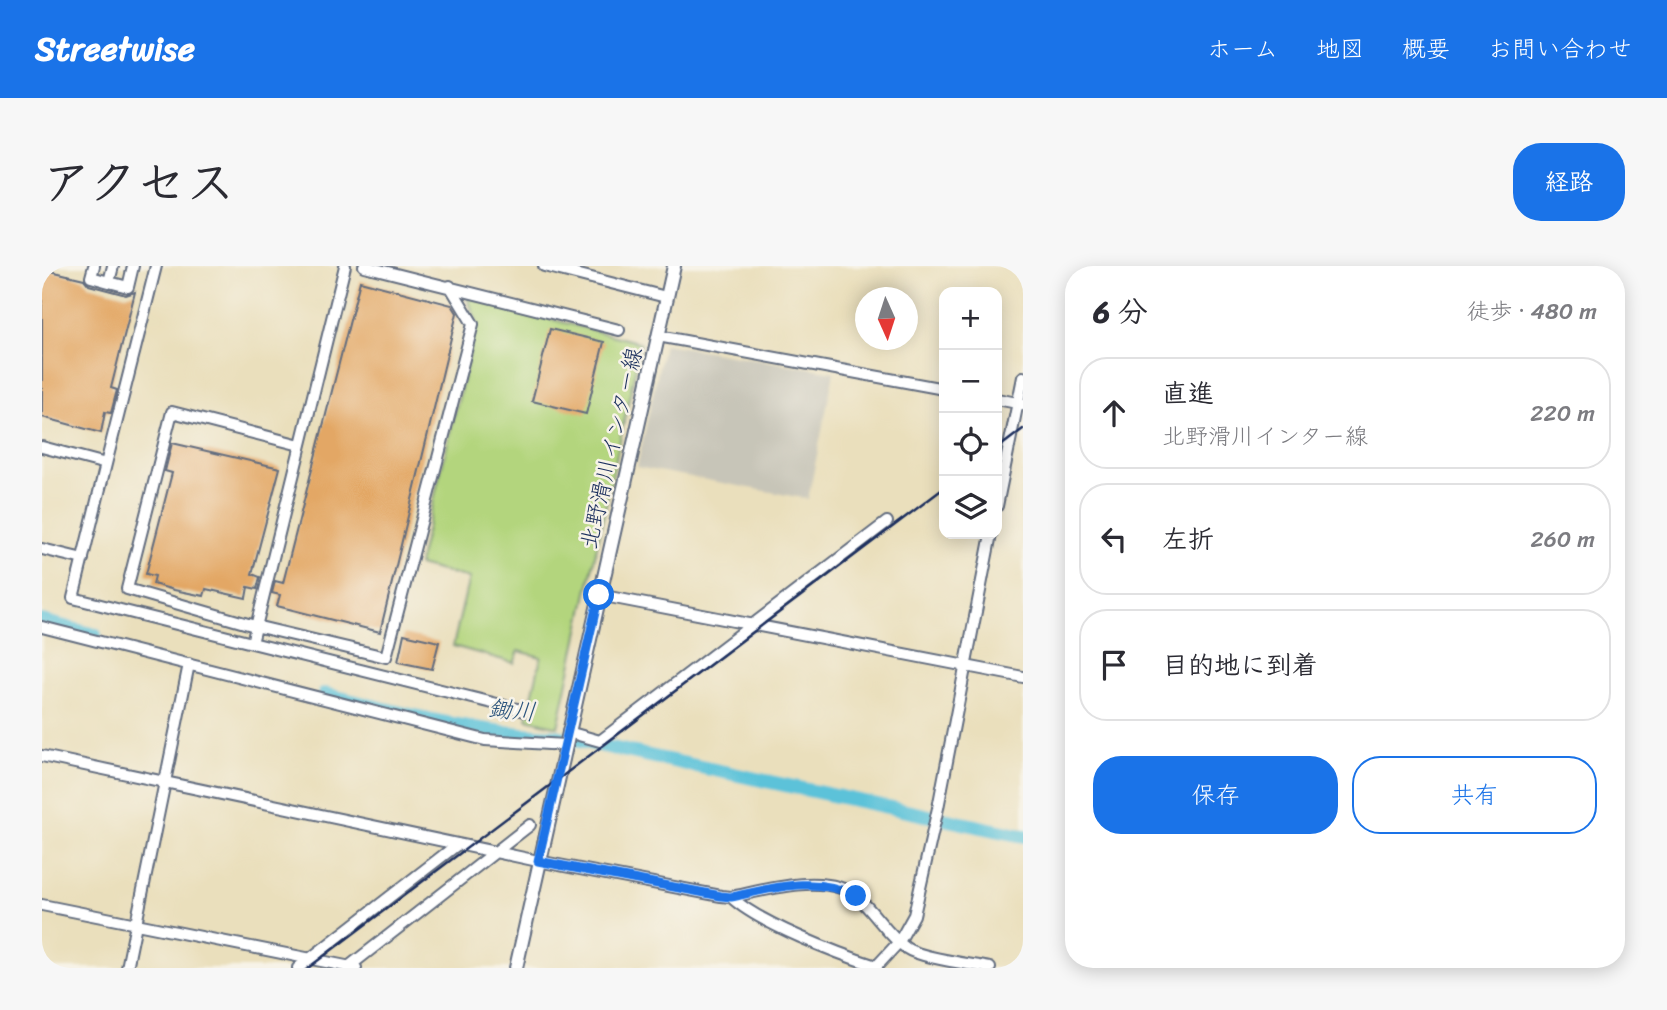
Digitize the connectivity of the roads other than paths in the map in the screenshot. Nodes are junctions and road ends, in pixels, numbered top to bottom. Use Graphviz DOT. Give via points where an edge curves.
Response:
graph roads {
  1 [pos="94,266"];
  2 [pos="113,266"];
  3 [pos="133,266"];
  4 [pos="156,266"];
  5 [pos="345,266"];
  6 [pos="364,266"];
  7 [pos="544,266"];
  8 [pos="674,266"];
  9 [pos="109,282"];
  10 [pos="450,286"];
  11 [pos="666,297"];
  12 [pos="619,330"];
  13 [pos="658,336"];
  14 [pos="1023,377"];
  15 [pos="939,388"];
  16 [pos="1002,400"];
  17 [pos="1020,404"];
  18 [pos="300,445"];
  19 [pos="42,447"];
  20 [pos="106,464"];
  21 [pos="1002,484"];
  22 [pos="887,522"];
  23 [pos="990,539"];
  24 [pos="42,549"];
  25 [pos="83,559"];
  26 [pos="599,595"];
  27 [pos="752,625"];
  28 [pos="255,626"];
  29 [pos="42,627"];
  30 [pos="252,643"];
  31 [pos="190,664"];
  32 [pos="965,666"];
  33 [pos="1023,677"];
  34 [pos="524,711"];
  35 [pos="567,739"];
  36 [pos="42,756"];
  37 [pos="164,783"];
  38 [pos="530,825"];
  39 [pos="458,844"];
  40 [pos="497,853"];
  41 [pos="538,861"];
  42 [pos="731,897"];
  43 [pos="42,905"];
  44 [pos="136,923"];
  45 [pos="899,942"];
  46 [pos="309,960"];
  47 [pos="351,967"];
  48 [pos="876,967"];
  49 [pos="127,968"];
  50 [pos="298,968"];
  51 [pos="516,968"];
  52 [pos="990,968"];
  1 -- 9 [label="street" via="91,277"];
  2 -- 9 [label="street"];
  3 -- 9 [label="street" via="128,287"];
  4 -- 20 [label="street"];
  5 -- 18 [label="street"];
  6 -- 10 [label="street"];
  7 -- 11 [label="street"];
  8 -- 11 [label="main road, 北野滑川インター線"];
  10 -- 12 [label="street"];
  10 -- 28 [label="street" via="473,324 386,657"];
  11 -- 13 [label="main road, 北野滑川インター線"];
  13 -- 15 [label="street"];
  13 -- 26 [label="main road, 北野滑川インター線"];
  14 -- 17 [label="street"];
  16 -- 17 [label="street"];
  17 -- 21 [label="street"];
  18 -- 28 [label="street"];
  18 -- 28 [label="street" via="172,412 127,589"];
  19 -- 20 [label="street"];
  20 -- 25 [label="street"];
  22 -- 27 [label="street"];
  23 -- 32 [label="street"];
  24 -- 25 [label="street"];
  25 -- 30 [label="street" via="73,598"];
  26 -- 27 [label="street"];
  26 -- 35 [label="main road, 北野滑川インター線"];
  27 -- 32 [label="street"];
  27 -- 35 [label="street" via="600,741"];
  28 -- 30 [label="street"];
  29 -- 31 [label="street"];
  30 -- 34 [label="street"];
  31 -- 35 [label="street" via="485,740"];
  31 -- 37 [label="street"];
  32 -- 33 [label="street"];
  32 -- 45 [label="street" via="914,915"];
  35 -- 41 [label="main road, 北野滑川インター線"];
  36 -- 37 [label="street"];
  37 -- 39 [label="street"];
  37 -- 44 [label="street"];
  38 -- 40 [label="street"];
  39 -- 40 [label="street"];
  39 -- 46 [label="street"];
  40 -- 41 [label="street"];
  40 -- 47 [label="street"];
  41 -- 42 [label="street"];
  41 -- 51 [label="main road, 北野滑川インター線"];
  42 -- 45 [label="street" via="796,884 840,888 856,896"];
  42 -- 48 [label="street" via="757,915"];
  43 -- 44 [label="street"];
  44 -- 46 [label="street"];
  44 -- 49 [label="street"];
  45 -- 48 [label="street"];
  45 -- 52 [label="street" via="913,952"];
  46 -- 47 [label="street"];
  46 -- 50 [label="street"];
}
